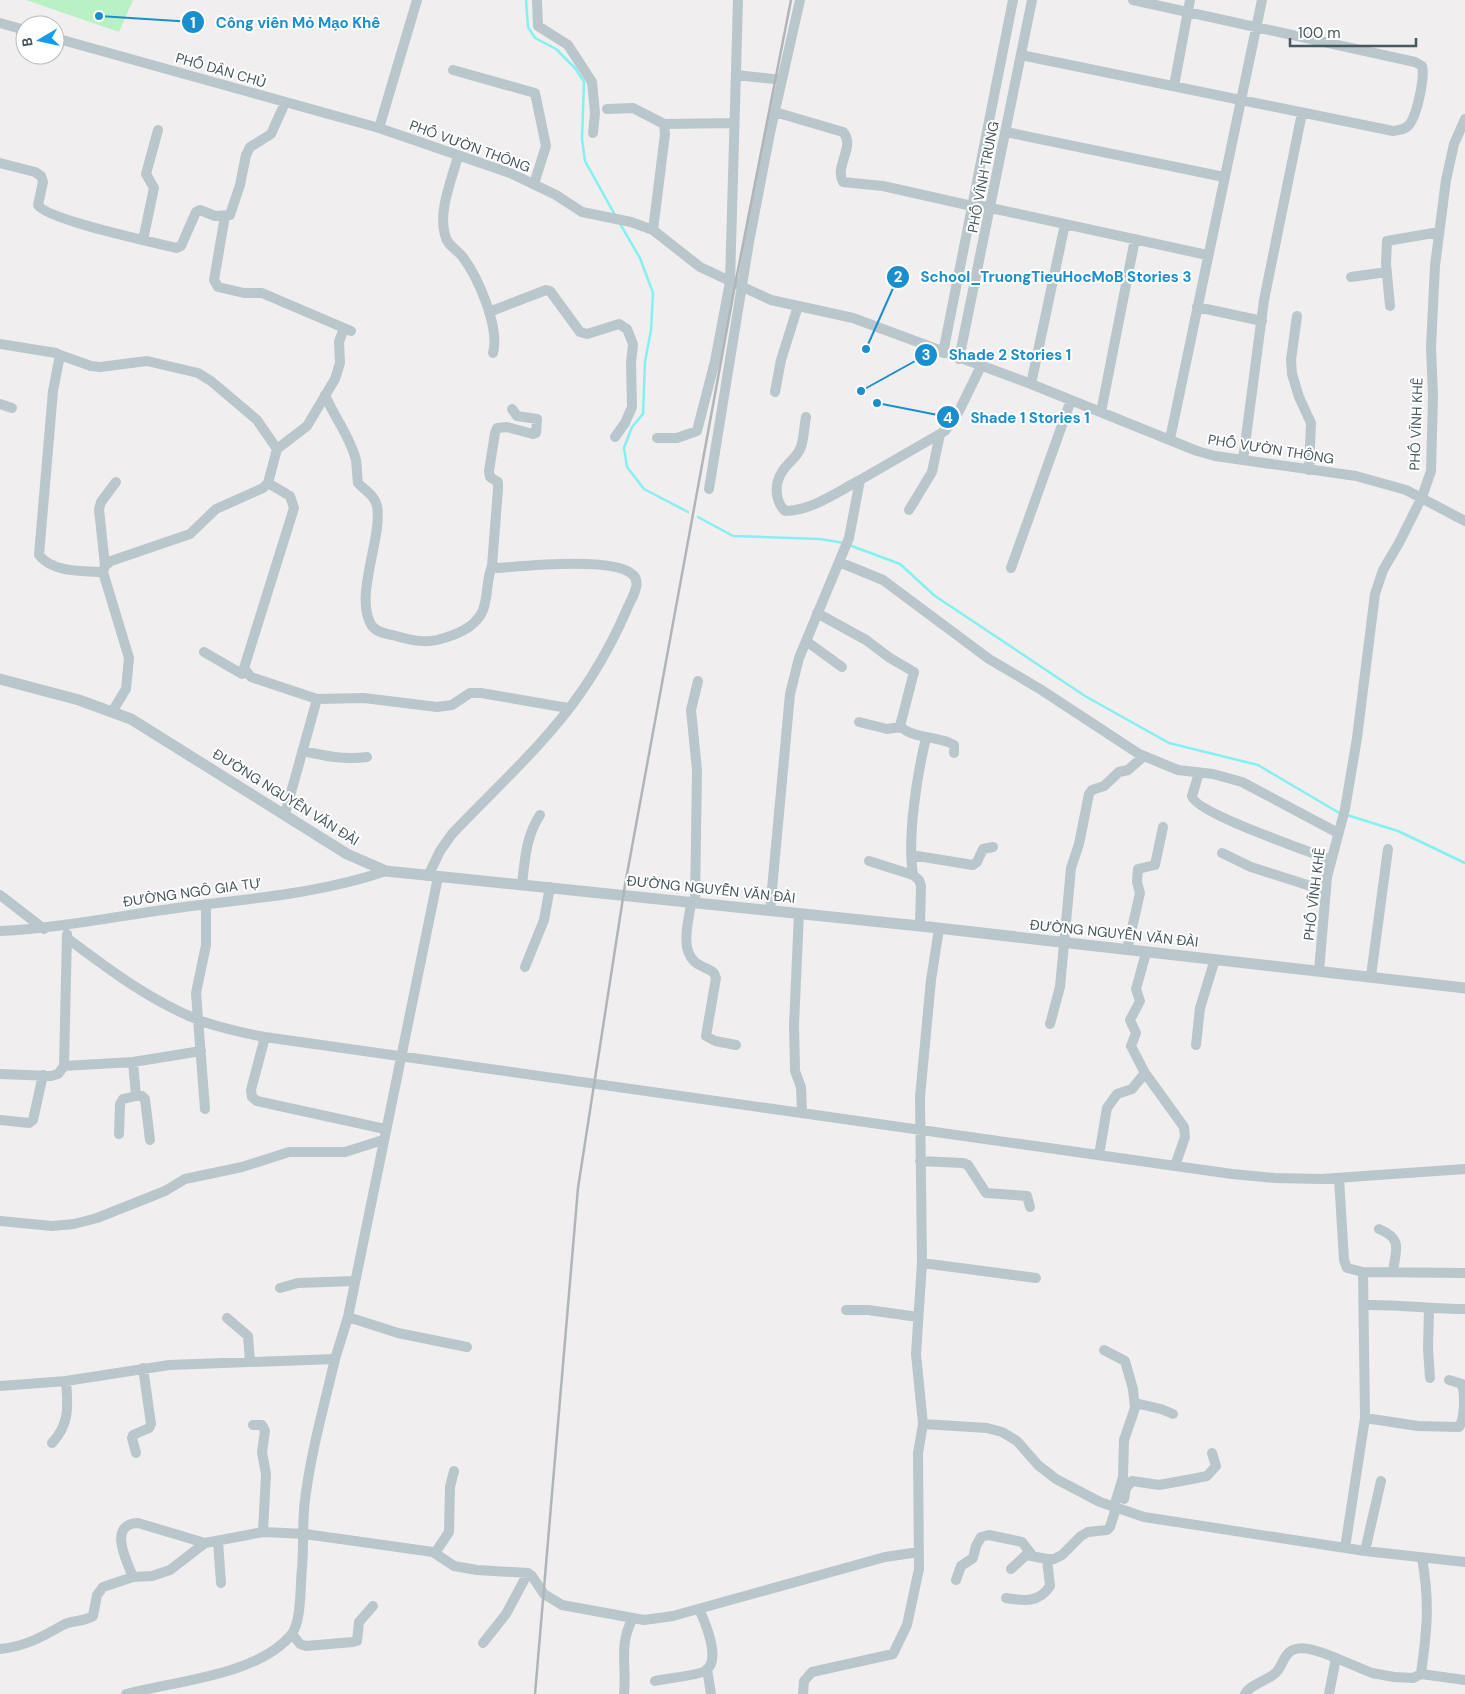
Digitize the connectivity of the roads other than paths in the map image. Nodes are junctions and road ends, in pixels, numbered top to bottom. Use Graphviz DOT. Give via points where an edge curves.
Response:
graph roads {
  1 [pos="417,0"];
  2 [pos="537,0"];
  3 [pos="735,0"];
  4 [pos="800,0"];
  5 [pos="1013,0"];
  6 [pos="1032,0"];
  7 [pos="1133,0"];
  8 [pos="1190,0"];
  9 [pos="1262,0"];
  10 [pos="1188,12"];
  11 [pos="0,23"];
  12 [pos="1257,26"];
  13 [pos="15,27"];
  14 [pos="65,41"];
  15 [pos="1022,55"];
  16 [pos="453,70"];
  17 [pos="736,75"];
  18 [pos="782,80"];
  19 [pos="1174,86"];
  20 [pos="1241,100"];
  21 [pos="285,102"];
  22 [pos="607,109"];
  23 [pos="774,112"];
  24 [pos="1302,112"];
  25 [pos="1465,119"];
  26 [pos="734,123"];
  27 [pos="664,124"];
  28 [pos="379,128"];
  29 [pos="158,130"];
  30 [pos="1006,132"];
  31 [pos="593,133"];
  32 [pos="458,156"];
  33 [pos="0,163"];
  34 [pos="1224,177"];
  35 [pos="534,184"];
  36 [pos="972,205"];
  37 [pos="991,208"];
  38 [pos="225,216"];
  39 [pos="1065,224"];
  40 [pos="653,230"];
  41 [pos="1440,232"];
  42 [pos="1135,239"];
  43 [pos="143,240"];
  44 [pos="1208,255"];
  45 [pos="1387,272"];
  46 [pos="1351,277"];
  47 [pos="730,282"];
  48 [pos="743,288"];
  49 [pos="798,306"];
  50 [pos="1390,306"];
  51 [pos="1197,307"];
  52 [pos="489,312"];
  53 [pos="1296,316"];
  54 [pos="1262,321"];
  55 [pos="0,344"];
  56 [pos="493,353"];
  57 [pos="943,353"];
  58 [pos="60,356"];
  59 [pos="959,359"];
  60 [pos="981,366"];
  61 [pos="1031,384"];
  62 [pos="775,392"];
  63 [pos="325,395"];
  64 [pos="1070,400"];
  65 [pos="0,404"];
  66 [pos="12,408"];
  67 [pos="512,409"];
  68 [pos="1101,412"];
  69 [pos="806,417"];
  70 [pos="940,434"];
  71 [pos="615,437"];
  72 [pos="657,438"];
  73 [pos="1170,439"];
  74 [pos="277,450"];
  75 [pos="1243,460"];
  76 [pos="1309,470"];
  77 [pos="860,480"];
  78 [pos="116,482"];
  79 [pos="268,483"];
  80 [pos="709,490"];
  81 [pos="1422,497"];
  82 [pos="909,510"];
  83 [pos="1465,521"];
  84 [pos="839,562"];
  85 [pos="492,566"];
  86 [pos="1011,568"];
  87 [pos="104,569"];
  88 [pos="817,613"];
  89 [pos="806,641"];
  90 [pos="204,652"];
  91 [pos="842,667"];
  92 [pos="246,673"];
  93 [pos="0,679"];
  94 [pos="698,681"];
  95 [pos="317,699"];
  96 [pos="568,708"];
  97 [pos="112,712"];
  98 [pos="859,722"];
  99 [pos="901,727"];
  100 [pos="926,738"];
  101 [pos="303,751"];
  102 [pos="954,753"];
  103 [pos="1144,756"];
  104 [pos="367,757"];
  105 [pos="1199,773"];
  106 [pos="285,814"];
  107 [pos="540,815"];
  108 [pos="1163,827"];
  109 [pos="1338,833"];
  110 [pos="993,847"];
  111 [pos="1388,849"];
  112 [pos="1222,853"];
  113 [pos="911,855"];
  114 [pos="1331,860"];
  115 [pos="869,861"];
  116 [pos="386,871"];
  117 [pos="913,875"];
  118 [pos="433,877"];
  119 [pos="522,884"];
  120 [pos="550,887"];
  121 [pos="1326,891"];
  122 [pos="0,895"];
  123 [pos="693,903"];
  124 [pos="206,904"];
  125 [pos="770,911"];
  126 [pos="800,913"];
  127 [pos="67,926"];
  128 [pos="920,926"];
  129 [pos="44,929"];
  130 [pos="939,929"];
  131 [pos="0,931"];
  132 [pos="67,938"];
  133 [pos="1063,943"];
  134 [pos="1128,950"];
  135 [pos="1146,953"];
  136 [pos="1215,959"];
  137 [pos="524,967"];
  138 [pos="1319,971"];
  139 [pos="1371,976"];
  140 [pos="1465,988"];
  141 [pos="200,1020"];
  142 [pos="1050,1024"];
  143 [pos="264,1037"];
  144 [pos="736,1045"];
  145 [pos="1196,1045"];
  146 [pos="201,1052"];
  147 [pos="401,1057"];
  148 [pos="134,1062"];
  149 [pos="64,1066"];
  150 [pos="1144,1073"];
  151 [pos="0,1074"];
  152 [pos="43,1076"];
  153 [pos="136,1096"];
  154 [pos="205,1109"];
  155 [pos="802,1112"];
  156 [pos="0,1120"];
  157 [pos="385,1129"];
  158 [pos="920,1130"];
  159 [pos="119,1134"];
  160 [pos="150,1140"];
  161 [pos="382,1140"];
  162 [pos="1099,1155"];
  163 [pos="920,1161"];
  164 [pos="1175,1166"];
  165 [pos="1465,1168"];
  166 [pos="1338,1178"];
  167 [pos="1030,1207"];
  168 [pos="0,1221"];
  169 [pos="1379,1229"];
  170 [pos="922,1263"];
  171 [pos="1393,1271"];
  172 [pos="1363,1272"];
  173 [pos="1465,1273"];
  174 [pos="1036,1278"];
  175 [pos="355,1281"];
  176 [pos="280,1288"];
  177 [pos="1364,1305"];
  178 [pos="1429,1309"];
  179 [pos="1465,1309"];
  180 [pos="846,1310"];
  181 [pos="348,1317"];
  182 [pos="918,1317"];
  183 [pos="227,1318"];
  184 [pos="467,1347"];
  185 [pos="1104,1350"];
  186 [pos="335,1359"];
  187 [pos="250,1362"];
  188 [pos="143,1368"];
  189 [pos="1430,1378"];
  190 [pos="1449,1380"];
  191 [pos="66,1381"];
  192 [pos="0,1386"];
  193 [pos="1135,1403"];
  194 [pos="1173,1414"];
  195 [pos="1464,1417"];
  196 [pos="1365,1418"];
  197 [pos="923,1424"];
  198 [pos="253,1425"];
  199 [pos="52,1443"];
  200 [pos="136,1453"];
  201 [pos="1212,1453"];
  202 [pos="454,1471"];
  203 [pos="1381,1481"];
  204 [pos="1117,1508"];
  205 [pos="263,1532"];
  206 [pos="304,1534"];
  207 [pos="218,1541"];
  208 [pos="204,1543"];
  209 [pos="1345,1548"];
  210 [pos="1365,1550"];
  211 [pos="919,1552"];
  212 [pos="435,1553"];
  213 [pos="1032,1556"];
  214 [pos="1422,1558"];
  215 [pos="1046,1559"];
  216 [pos="1465,1562"];
  217 [pos="1010,1568"];
  218 [pos="528,1574"];
  219 [pos="133,1577"];
  220 [pos="956,1580"];
  221 [pos="221,1583"];
  222 [pos="1006,1598"];
  223 [pos="373,1606"];
  224 [pos="699,1609"];
  225 [pos="633,1618"];
  226 [pos="292,1634"];
  227 [pos="483,1643"];
  228 [pos="0,1649"];
  229 [pos="1336,1658"];
  230 [pos="707,1669"];
  231 [pos="1421,1674"];
  232 [pos="1465,1680"];
  233 [pos="655,1681"];
  234 [pos="126,1694"];
  235 [pos="624,1694"];
  236 [pos="711,1694"];
  237 [pos="803,1694"];
  238 [pos="1245,1694"];
  239 [pos="1329,1694"];
  1 -- 28 [label="street"];
  2 -- 31 [label="street" via="538,26 568,45 592,82"];
  3 -- 17 [label="street"];
  4 -- 18 [label="street"];
  5 -- 36 [label="street, PHỐ VĨNH TRUNG"];
  6 -- 15 [label="street, PHỐ VĨNH TRUNG"];
  7 -- 10 [label="street"];
  8 -- 10 [label="street"];
  9 -- 12 [label="street"];
  10 -- 12 [label="street"];
  10 -- 19 [label="street"];
  11 -- 13 [label="street"];
  12 -- 20 [label="street"];
  12 -- 24 [label="street" via="1422,66 1424,73 1414,115 1403,130 1393,131"];
  14 -- 21 [label="street, PHỐ DÂN CHỦ"];
  15 -- 19 [label="street"];
  15 -- 30 [label="street, PHỐ VĨNH TRUNG"];
  16 -- 35 [label="street" via="535,93 546,146"];
  17 -- 18 [label="street"];
  17 -- 26 [label="street"];
  18 -- 23 [label="street"];
  19 -- 20 [label="street"];
  20 -- 24 [label="street"];
  20 -- 34 [label="street"];
  21 -- 28 [label="street, PHỐ DÂN CHỦ"];
  21 -- 38 [label="street" via="271,134 250,147 230,215"];
  22 -- 27 [label="street" via="633,108"];
  23 -- 36 [label="street" via="842,132 847,142 843,182 882,186"];
  23 -- 48 [label="street"];
  24 -- 54 [label="street"];
  25 -- 41 [label="street, PHỐ VĨNH KHÊ" via="1454,144 1446,180"];
  26 -- 27 [label="street"];
  26 -- 47 [label="street"];
  27 -- 40 [label="street"];
  28 -- 32 [label="street, PHỐ VƯỜN THÔNG"];
  29 -- 43 [label="street" via="146,174 154,188"];
  30 -- 34 [label="street"];
  30 -- 37 [label="street, PHỐ VĨNH TRUNG"];
  32 -- 35 [label="street, PHỐ VƯỜN THÔNG"];
  32 -- 52 [label="street" via="447,199 444,234 463,257"];
  33 -- 43 [label="street" via="41,176 43,182 38,206 45,212"];
  34 -- 44 [label="street"];
  35 -- 40 [label="street, PHỐ VƯỜN THÔNG" via="582,212"];
  36 -- 37 [label="street"];
  36 -- 57 [label="street, PHỐ VĨNH TRUNG"];
  37 -- 39 [label="street"];
  37 -- 59 [label="street, PHỐ VĨNH TRUNG"];
  38 -- 43 [label="street" via="200,210 196,212 181,246 176,248"];
  38 -- 63 [label="street" via="214,280 218,287 262,293 348,330 338,342 340,363"];
  39 -- 42 [label="street"];
  39 -- 61 [label="street"];
  40 -- 47 [label="street, PHỐ VƯỜN THÔNG" via="700,266"];
  41 -- 45 [label="street" via="1387,241"];
  41 -- 81 [label="street, PHỐ VĨNH KHÊ" via="1432,294 1430,471"];
  42 -- 44 [label="street"];
  42 -- 68 [label="street"];
  44 -- 51 [label="street"];
  45 -- 46 [label="street"];
  45 -- 50 [label="street"];
  47 -- 48 [label="street, PHỐ VƯỜN THÔNG"];
  47 -- 72 [label="street" via="698,431 678,438"];
  48 -- 49 [label="street, PHỐ VƯỜN THÔNG" via="770,300"];
  48 -- 80 [label="street" via="734,324"];
  49 -- 57 [label="street, PHỐ VƯỜN THÔNG" via="853,318"];
  49 -- 62 [label="street"];
  51 -- 54 [label="street"];
  51 -- 73 [label="street"];
  52 -- 56 [label="street" via="494,332"];
  52 -- 71 [label="street" via="546,290 580,332 587,334 619,324 628,329 633,344 632,407"];
  53 -- 76 [label="street" via="1290,360 1299,397 1311,423"];
  54 -- 75 [label="street"];
  55 -- 58 [label="street"];
  57 -- 59 [label="street, PHỐ VƯỜN THÔNG"];
  58 -- 74 [label="street" via="91,366 148,361 198,373 256,420"];
  58 -- 87 [label="street" via="53,391 39,555 44,562 54,566"];
  59 -- 60 [label="street, PHỐ VƯỜN THÔNG"];
  60 -- 61 [label="street, PHỐ VƯỜN THÔNG"];
  60 -- 70 [label="street" via="959,411"];
  61 -- 64 [label="street, PHỐ VƯỜN THÔNG"];
  63 -- 74 [label="street" via="307,426"];
  63 -- 85 [label="street" via="349,440 356,460 358,483 376,503 367,588 367,614 373,626 379,632 428,642 454,635 474,623 485,605"];
  64 -- 68 [label="street, PHỐ VƯỜN THÔNG"];
  64 -- 86 [label="street"];
  65 -- 66 [label="street"];
  67 -- 85 [label="street" via="516,416 536,419 537,423 533,434 507,427 497,428 495,433 489,471 490,477 498,482"];
  68 -- 73 [label="street, PHỐ VƯỜN THÔNG"];
  69 -- 77 [label="street" via="800,448 782,471 776,498 780,506 785,511 795,511"];
  70 -- 77 [label="street"];
  70 -- 82 [label="street" via="932,472"];
  73 -- 75 [label="street, PHỐ VƯỜN THÔNG" via="1197,451"];
  74 -- 79 [label="street"];
  75 -- 76 [label="street, PHỐ VƯỜN THÔNG"];
  76 -- 81 [label="street, PHỐ VƯỜN THÔNG" via="1356,476"];
  77 -- 84 [label="street" via="849,538"];
  78 -- 87 [label="street" via="99,509"];
  79 -- 87 [label="street" via="216,509 190,534 111,561"];
  79 -- 92 [label="street" via="290,496 294,508 247,656"];
  81 -- 83 [label="street, PHỐ VƯỜN THÔNG"];
  81 -- 109 [label="street, PHỐ VĨNH KHÊ" via="1383,570 1375,594 1358,729"];
  84 -- 88 [label="street"];
  84 -- 103 [label="street" via="883,580 990,659"];
  85 -- 96 [label="street" via="584,563 626,570 637,580 616,636"];
  87 -- 97 [label="street" via="129,658 126,689"];
  88 -- 89 [label="street"];
  88 -- 99 [label="street" via="914,672"];
  89 -- 91 [label="street"];
  89 -- 125 [label="street" via="790,694"];
  90 -- 92 [label="street" via="242,674"];
  92 -- 95 [label="street"];
  93 -- 97 [label="street, ĐƯỜNG NGUYỄN VĂN ĐÀI"];
  94 -- 123 [label="street" via="691,710 698,770"];
  95 -- 96 [label="street" via="364,698 437,707 452,705 470,693 481,693"];
  95 -- 101 [label="street"];
  96 -- 118 [label="street" via="550,733 452,834 440,851"];
  97 -- 106 [label="street, ĐƯỜNG NGUYỄN VĂN ĐÀI" via="131,719"];
  98 -- 99 [label="street" via="887,729"];
  99 -- 100 [label="street"];
  100 -- 102 [label="street" via="949,742 954,745"];
  100 -- 113 [label="street"];
  101 -- 104 [label="street" via="344,759"];
  101 -- 106 [label="street"];
  103 -- 105 [label="street" via="1178,770"];
  103 -- 133 [label="street" via="1089,794 1071,868"];
  105 -- 109 [label="street" via="1242,782"];
  105 -- 114 [label="street" via="1192,796 1197,804 1235,824"];
  106 -- 116 [label="street, ĐƯỜNG NGUYỄN VĂN ĐÀI" via="347,854"];
  107 -- 119 [label="street" via="531,828"];
  108 -- 134 [label="street" via="1155,865 1142,867 1136,873 1140,893"];
  109 -- 114 [label="street, PHỐ VĨNH KHÊ"];
  110 -- 113 [label="street" via="983,849 977,862 972,864"];
  111 -- 139 [label="street"];
  112 -- 121 [label="street" via="1251,867"];
  113 -- 117 [label="street"];
  114 -- 121 [label="street, PHỐ VĨNH KHÊ"];
  115 -- 117 [label="street"];
  116 -- 118 [label="street, ĐƯỜNG NGUYỄN VĂN ĐÀI"];
  116 -- 124 [label="street, ĐƯỜNG NGÔ GIA TỰ" via="355,882"];
  117 -- 128 [label="street" via="921,886"];
  118 -- 119 [label="street, ĐƯỜNG NGUYỄN VĂN ĐÀI"];
  118 -- 147 [label="street"];
  119 -- 120 [label="street, ĐƯỜNG NGUYỄN VĂN ĐÀI"];
  120 -- 123 [label="street, ĐƯỜNG NGUYỄN VĂN ĐÀI"];
  120 -- 137 [label="street" via="544,920"];
  121 -- 138 [label="street, PHỐ VĨNH KHÊ"];
  122 -- 129 [label="street"];
  123 -- 125 [label="street, ĐƯỜNG NGUYỄN VĂN ĐÀI"];
  123 -- 144 [label="street" via="686,945 689,955 714,973 716,978 706,1036 715,1042"];
  124 -- 127 [label="street, ĐƯỜNG NGÔ GIA TỰ"];
  124 -- 141 [label="street" via="206,945 196,992"];
  125 -- 126 [label="street, ĐƯỜNG NGUYỄN VĂN ĐÀI"];
  126 -- 128 [label="street, ĐƯỜNG NGUYỄN VĂN ĐÀI"];
  126 -- 155 [label="street" via="794,1026 795,1071 801,1087"];
  127 -- 129 [label="street, ĐƯỜNG NGÔ GIA TỰ"];
  127 -- 132 [label="street"];
  128 -- 130 [label="street, ĐƯỜNG NGUYỄN VĂN ĐÀI"];
  129 -- 131 [label="street, ĐƯỜNG NGÔ GIA TỰ"];
  130 -- 133 [label="street, ĐƯỜNG NGUYỄN VĂN ĐÀI"];
  130 -- 158 [label="street" via="921,1080"];
  132 -- 141 [label="street" via="133,985"];
  132 -- 149 [label="street"];
  133 -- 134 [label="street, ĐƯỜNG NGUYỄN VĂN ĐÀI"];
  133 -- 142 [label="street" via="1060,987"];
  134 -- 135 [label="street, ĐƯỜNG NGUYỄN VĂN ĐÀI"];
  135 -- 136 [label="street, ĐƯỜNG NGUYỄN VĂN ĐÀI"];
  135 -- 150 [label="street" via="1136,989 1140,1001 1130,1023 1136,1033 1131,1042 1132,1050"];
  136 -- 138 [label="street, ĐƯỜNG NGUYỄN VĂN ĐÀI"];
  136 -- 145 [label="street" via="1200,1008"];
  138 -- 139 [label="street, ĐƯỜNG NGUYỄN VĂN ĐÀI"];
  139 -- 140 [label="street, ĐƯỜNG NGUYỄN VĂN ĐÀI"];
  141 -- 143 [label="street"];
  141 -- 146 [label="street"];
  143 -- 147 [label="street"];
  143 -- 157 [label="street" via="253,1082 252,1097 257,1101"];
  146 -- 148 [label="street"];
  146 -- 154 [label="street"];
  147 -- 155 [label="street"];
  147 -- 157 [label="street"];
  148 -- 149 [label="street"];
  148 -- 153 [label="street"];
  149 -- 152 [label="street" via="58,1074"];
  150 -- 162 [label="street" via="1132,1089 1117,1094 1107,1108"];
  150 -- 164 [label="street" via="1185,1132"];
  151 -- 152 [label="street"];
  152 -- 156 [label="street" via="34,1120 29,1123"];
  153 -- 159 [label="street" via="120,1104"];
  153 -- 160 [label="street" via="144,1099"];
  155 -- 158 [label="street"];
  157 -- 161 [label="street"];
  158 -- 162 [label="street"];
  158 -- 163 [label="street"];
  161 -- 168 [label="street" via="344,1152 289,1152 242,1167 185,1179 165,1191 74,1224 52,1226"];
  161 -- 175 [label="street"];
  162 -- 164 [label="street"];
  163 -- 167 [label="street" via="963,1163 972,1170 986,1193 1027,1196"];
  163 -- 170 [label="street"];
  164 -- 166 [label="street" via="1275,1178"];
  165 -- 166 [label="street"];
  166 -- 172 [label="street" via="1344,1260 1347,1268"];
  169 -- 171 [label="street" via="1397,1242"];
  170 -- 174 [label="street"];
  170 -- 182 [label="street"];
  171 -- 172 [label="street"];
  171 -- 173 [label="street"];
  172 -- 177 [label="street"];
  175 -- 176 [label="street" via="298,1283"];
  175 -- 181 [label="street"];
  177 -- 178 [label="street" via="1398,1304"];
  177 -- 196 [label="street"];
  178 -- 179 [label="street"];
  178 -- 189 [label="street"];
  180 -- 182 [label="street"];
  181 -- 184 [label="street" via="398,1334"];
  181 -- 186 [label="street"];
  182 -- 197 [label="street" via="916,1354"];
  183 -- 187 [label="street" via="248,1336"];
  185 -- 193 [label="street" via="1125,1360"];
  186 -- 187 [label="street"];
  186 -- 206 [label="street" via="309,1471"];
  187 -- 188 [label="street"];
  188 -- 191 [label="street"];
  188 -- 200 [label="street" via="151,1424 133,1435"];
  190 -- 195 [label="street" via="1462,1384"];
  191 -- 192 [label="street"];
  191 -- 199 [label="street" via="68,1413 60,1435"];
  193 -- 194 [label="street"];
  193 -- 204 [label="street" via="1124,1440 1123,1477"];
  195 -- 196 [label="street" via="1459,1427 1445,1428"];
  196 -- 209 [label="street"];
  197 -- 204 [label="street" via="1002,1432 1017,1441 1038,1465 1056,1479"];
  197 -- 211 [label="street" via="918,1453"];
  198 -- 205 [label="street" via="262,1425 265,1431 262,1452 266,1474"];
  201 -- 204 [label="street" via="1216,1466 1207,1476 1158,1485 1132,1481"];
  202 -- 212 [label="street" via="450,1487 449,1532"];
  203 -- 210 [label="street"];
  204 -- 209 [label="street" via="1154,1519"];
  204 -- 215 [label="street" via="1107,1530 1088,1532 1062,1555"];
  205 -- 206 [label="street"];
  205 -- 207 [label="street"];
  206 -- 212 [label="street"];
  206 -- 226 [label="street" via="297,1622"];
  207 -- 208 [label="street"];
  207 -- 221 [label="street"];
  208 -- 219 [label="street" via="170,1570 152,1576"];
  208 -- 219 [label="street" via="138,1524 130,1525 122,1534 120,1546"];
  209 -- 210 [label="street"];
  210 -- 214 [label="street"];
  211 -- 224 [label="street" via="885,1557"];
  211 -- 237 [label="street" via="919,1569 907,1625 893,1654 809,1673 804,1681"];
  212 -- 218 [label="street" via="454,1566"];
  213 -- 215 [label="street"];
  213 -- 217 [label="street" via="1026,1555"];
  213 -- 220 [label="street" via="1022,1542 981,1537 973,1558 961,1566"];
  214 -- 216 [label="street"];
  214 -- 231 [label="street" via="1428,1596 1428,1624"];
  215 -- 222 [label="street" via="1051,1577 1045,1594 1035,1600"];
  218 -- 225 [label="street" via="554,1601"];
  218 -- 227 [label="street" via="506,1614"];
  219 -- 228 [label="street" via="103,1587 97,1595 93,1616 85,1621 63,1625 29,1643"];
  223 -- 226 [label="street" via="359,1622 357,1641 306,1646"];
  224 -- 225 [label="street" via="656,1619"];
  224 -- 230 [label="street" via="712,1646 712,1662"];
  225 -- 235 [label="street" via="625,1632 623,1645"];
  226 -- 234 [label="street" via="278,1646 239,1668"];
  229 -- 231 [label="street" via="1382,1675 1403,1678"];
  229 -- 238 [label="street" via="1302,1648 1290,1652 1276,1673"];
  229 -- 239 [label="street"];
  230 -- 233 [label="street"];
  230 -- 236 [label="street"];
  231 -- 232 [label="street"];
}
